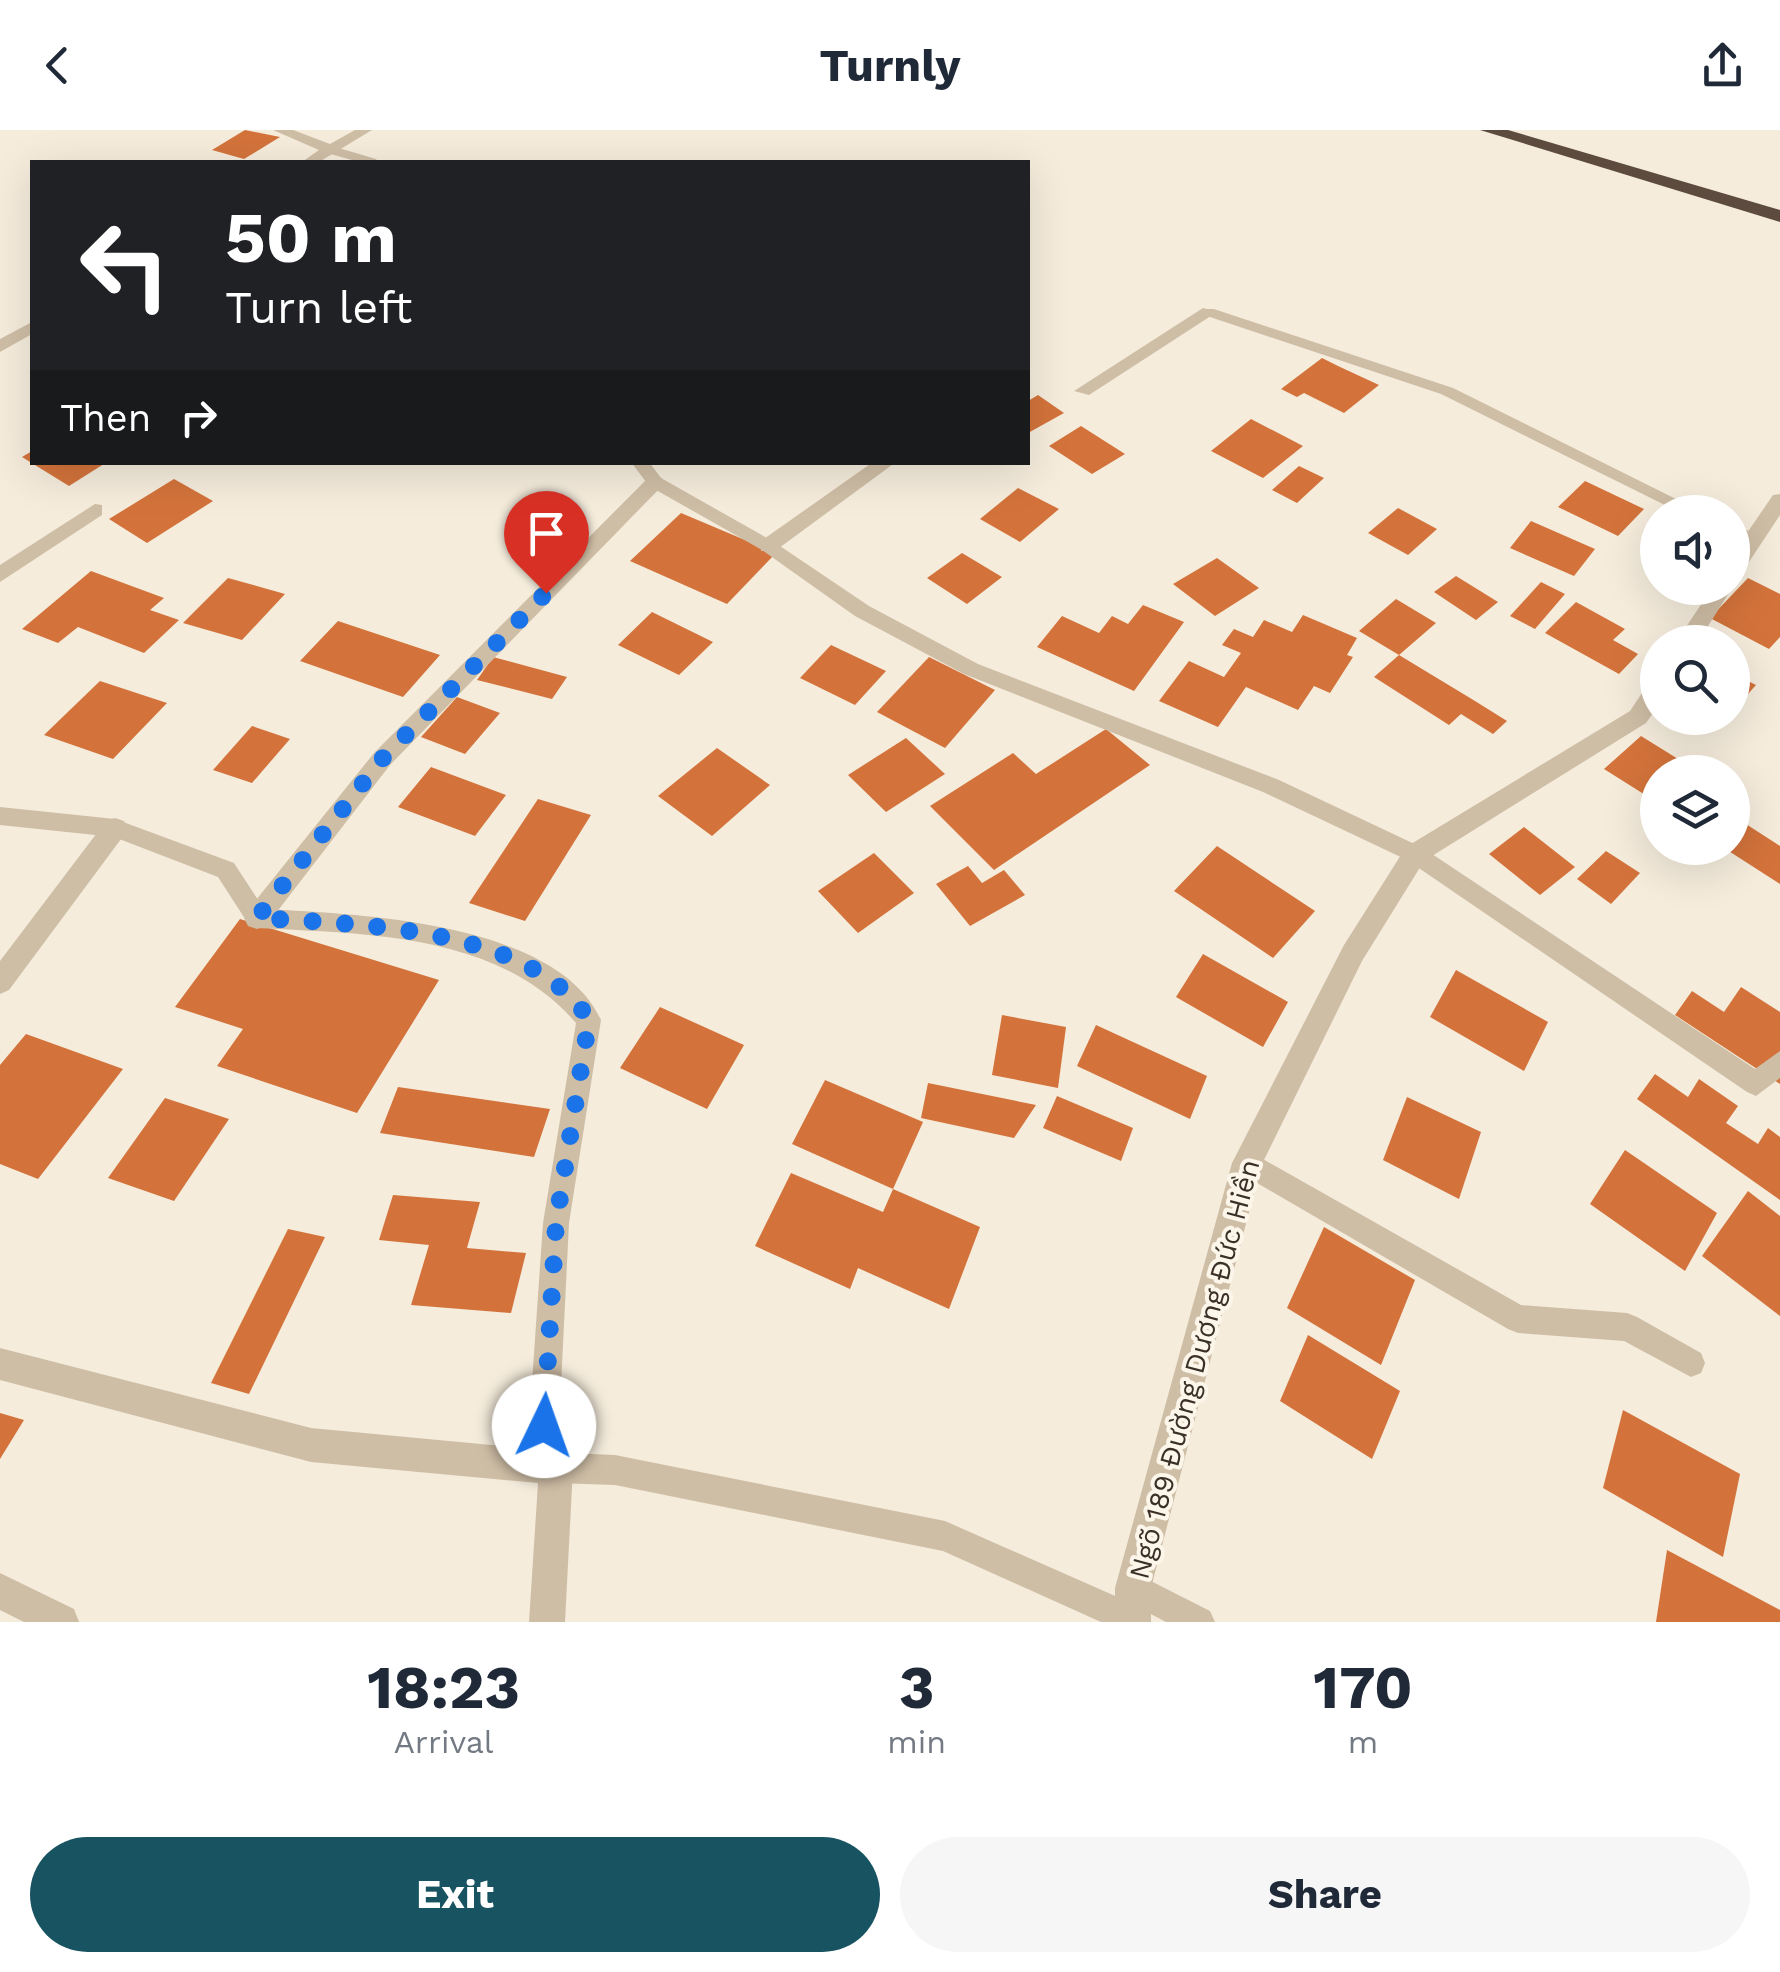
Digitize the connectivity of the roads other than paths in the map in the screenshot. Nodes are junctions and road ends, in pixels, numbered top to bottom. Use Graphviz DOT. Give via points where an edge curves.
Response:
graph roads {
  1 [pos="280,130"];
  2 [pos="365,130"];
  3 [pos="1489,130"];
  4 [pos="332,150"];
  5 [pos="313,160"];
  6 [pos="364,160"];
  7 [pos="1780,216"];
  8 [pos="1209,312"];
  9 [pos="30,328"];
  10 [pos="0,347"];
  11 [pos="1082,390"];
  12 [pos="641,465"];
  13 [pos="883,465"];
  14 [pos="654,482"];
  15 [pos="1658,495"];
  16 [pos="94,510"];
  17 [pos="1777,511"];
  18 [pos="1750,536"];
  19 [pos="1754,538"];
  20 [pos="1750,544"];
  21 [pos="768,546"];
  22 [pos="0,575"];
  23 [pos="1640,714"];
  24 [pos="0,816"];
  25 [pos="115,828"];
  26 [pos="1415,854"];
  27 [pos="257,918"];
  28 [pos="0,982"];
  29 [pos="1780,1062"];
  30 [pos="1247,1163"];
  31 [pos="1692,1363"];
  32 [pos="0,1364"];
  33 [pos="556,1468"];
  34 [pos="0,1591"];
  35 [pos="1133,1610"];
  36 [pos="61,1622"];
  37 [pos="548,1622"];
  38 [pos="1199,1622"];
  1 -- 4 [label="street"];
  2 -- 4 [label="street"];
  3 -- 7 [label="highway"];
  4 -- 5 [label="street"];
  4 -- 6 [label="lane"];
  8 -- 11 [label="street"];
  8 -- 15 [label="lane" via="1447,391"];
  9 -- 10 [label="street"];
  12 -- 14 [label="lane"];
  13 -- 21 [label="street"];
  14 -- 21 [label="lane"];
  14 -- 27 [label="street" via="382,759"];
  16 -- 22 [label="street"];
  17 -- 19 [label="street"];
  18 -- 19 [label="lane"];
  19 -- 20 [label="street"];
  21 -- 26 [label="lane" via="862,611 971,670 1271,786"];
  23 -- 26 [label="street, Ngõ 189 Đường Dương Đức Hiền"];
  24 -- 25 [label="lane"];
  25 -- 27 [label="lane" via="226,870"];
  25 -- 28 [label="street"];
  26 -- 29 [label="lane" via="1756,1084"];
  26 -- 30 [label="street, Ngõ 189 Đường Dương Đức Hiền" via="1353,953"];
  27 -- 33 [label="lane" via="408,928 490,952 556,984 589,1020 556,1223 544,1426"];
  30 -- 31 [label="lane" via="1518,1319 1627,1326"];
  30 -- 35 [label="street, Ngõ 189 Đường Dương Đức Hiền"];
  32 -- 33 [label="street" via="311,1446"];
  33 -- 35 [label="lane" via="615,1470 945,1536"];
  33 -- 37 [label="street"];
  34 -- 36 [label="street"];
  35 -- 38 [label="lane"];
}
